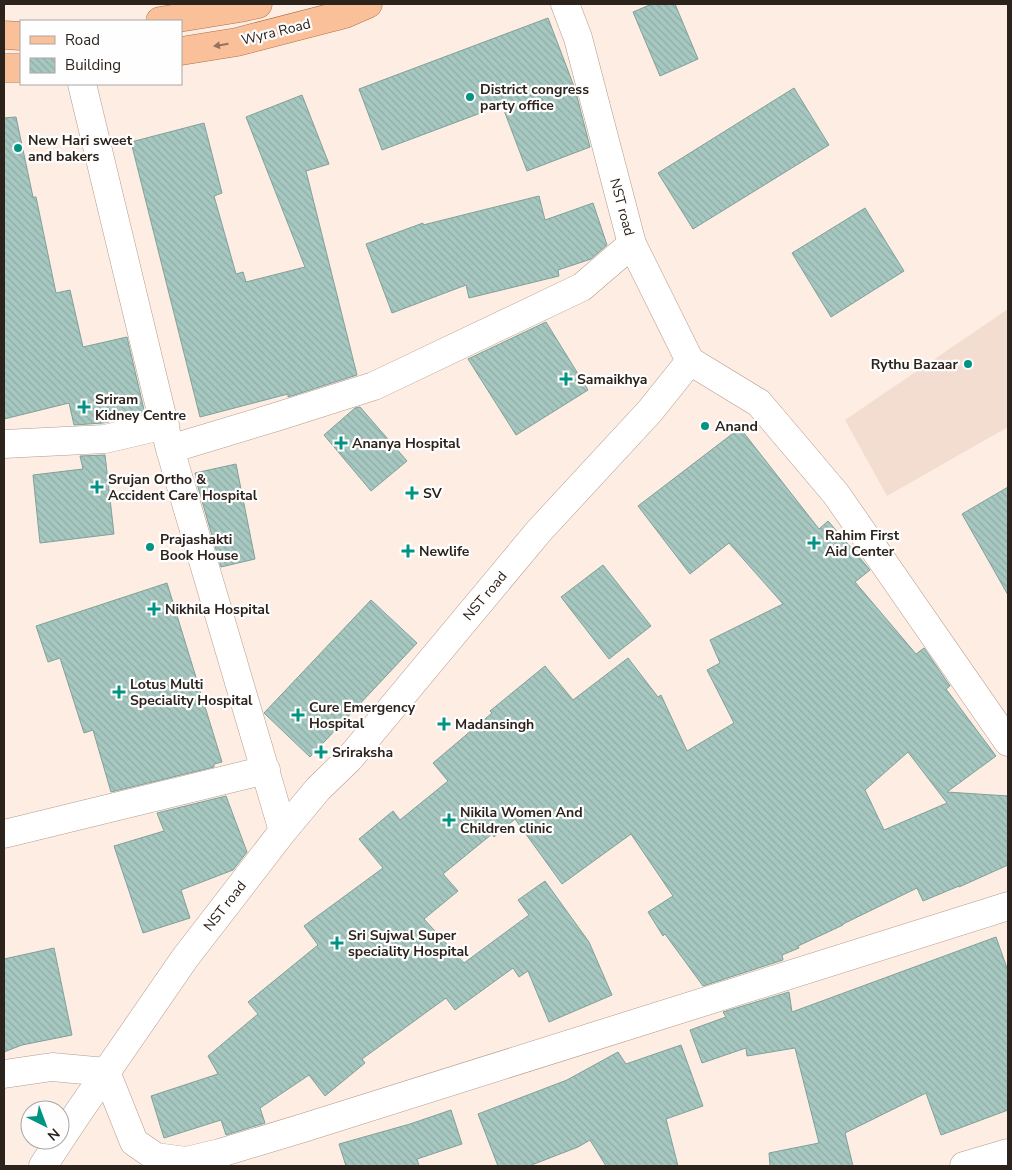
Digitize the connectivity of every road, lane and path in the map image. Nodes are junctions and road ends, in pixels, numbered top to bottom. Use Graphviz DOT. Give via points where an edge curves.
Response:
graph roads {
  1 [pos="258,4"];
  2 [pos="368,4"];
  3 [pos="565,4"];
  4 [pos="166,20"];
  5 [pos="4,35"];
  6 [pos="20,36"];
  7 [pos="182,51"];
  8 [pos="4,68"];
  9 [pos="20,68"];
  10 [pos="82,85"];
  11 [pos="632,244"];
  12 [pos="690,361"];
  13 [pos="168,437"];
  14 [pos="4,444"];
  15 [pos="1008,742"];
  16 [pos="266,770"];
  17 [pos="283,831"];
  18 [pos="4,834"];
  19 [pos="1008,906"];
  20 [pos="106,1072"];
  21 [pos="4,1074"];
  22 [pos="70,1125"];
  23 [pos="53,1150"];
  24 [pos="1008,1153"];
  25 [pos="43,1166"];
  26 [pos="964,1166"];
  1 -- 4 [label="main road"];
  2 -- 7 [label="main road, Wyra Road, one-way" via="345,14 246,40"];
  3 -- 11 [label="street, NST road" via="578,38"];
  5 -- 6 [label="main road"];
  8 -- 9 [label="main road"];
  10 -- 13 [label="street"];
  11 -- 12 [label="street, NST road"];
  11 -- 13 [label="street" via="582,287 374,386 276,417"];
  12 -- 15 [label="street" via="760,403 836,494"];
  12 -- 17 [label="street, NST road" via="650,411 539,531 350,758 318,789"];
  13 -- 14 [label="street"];
  13 -- 16 [label="street"];
  16 -- 17 [label="street"];
  16 -- 18 [label="street"];
  17 -- 20 [label="street, NST road" via="185,958"];
  19 -- 20 [label="street" via="303,1128 186,1161 156,1157 134,1142"];
  20 -- 21 [label="street" via="52,1067"];
  20 -- 22 [label="street, NST road"];
  23 -- 25 [label="street, NST road"];
  24 -- 26 [label="street"];
}
